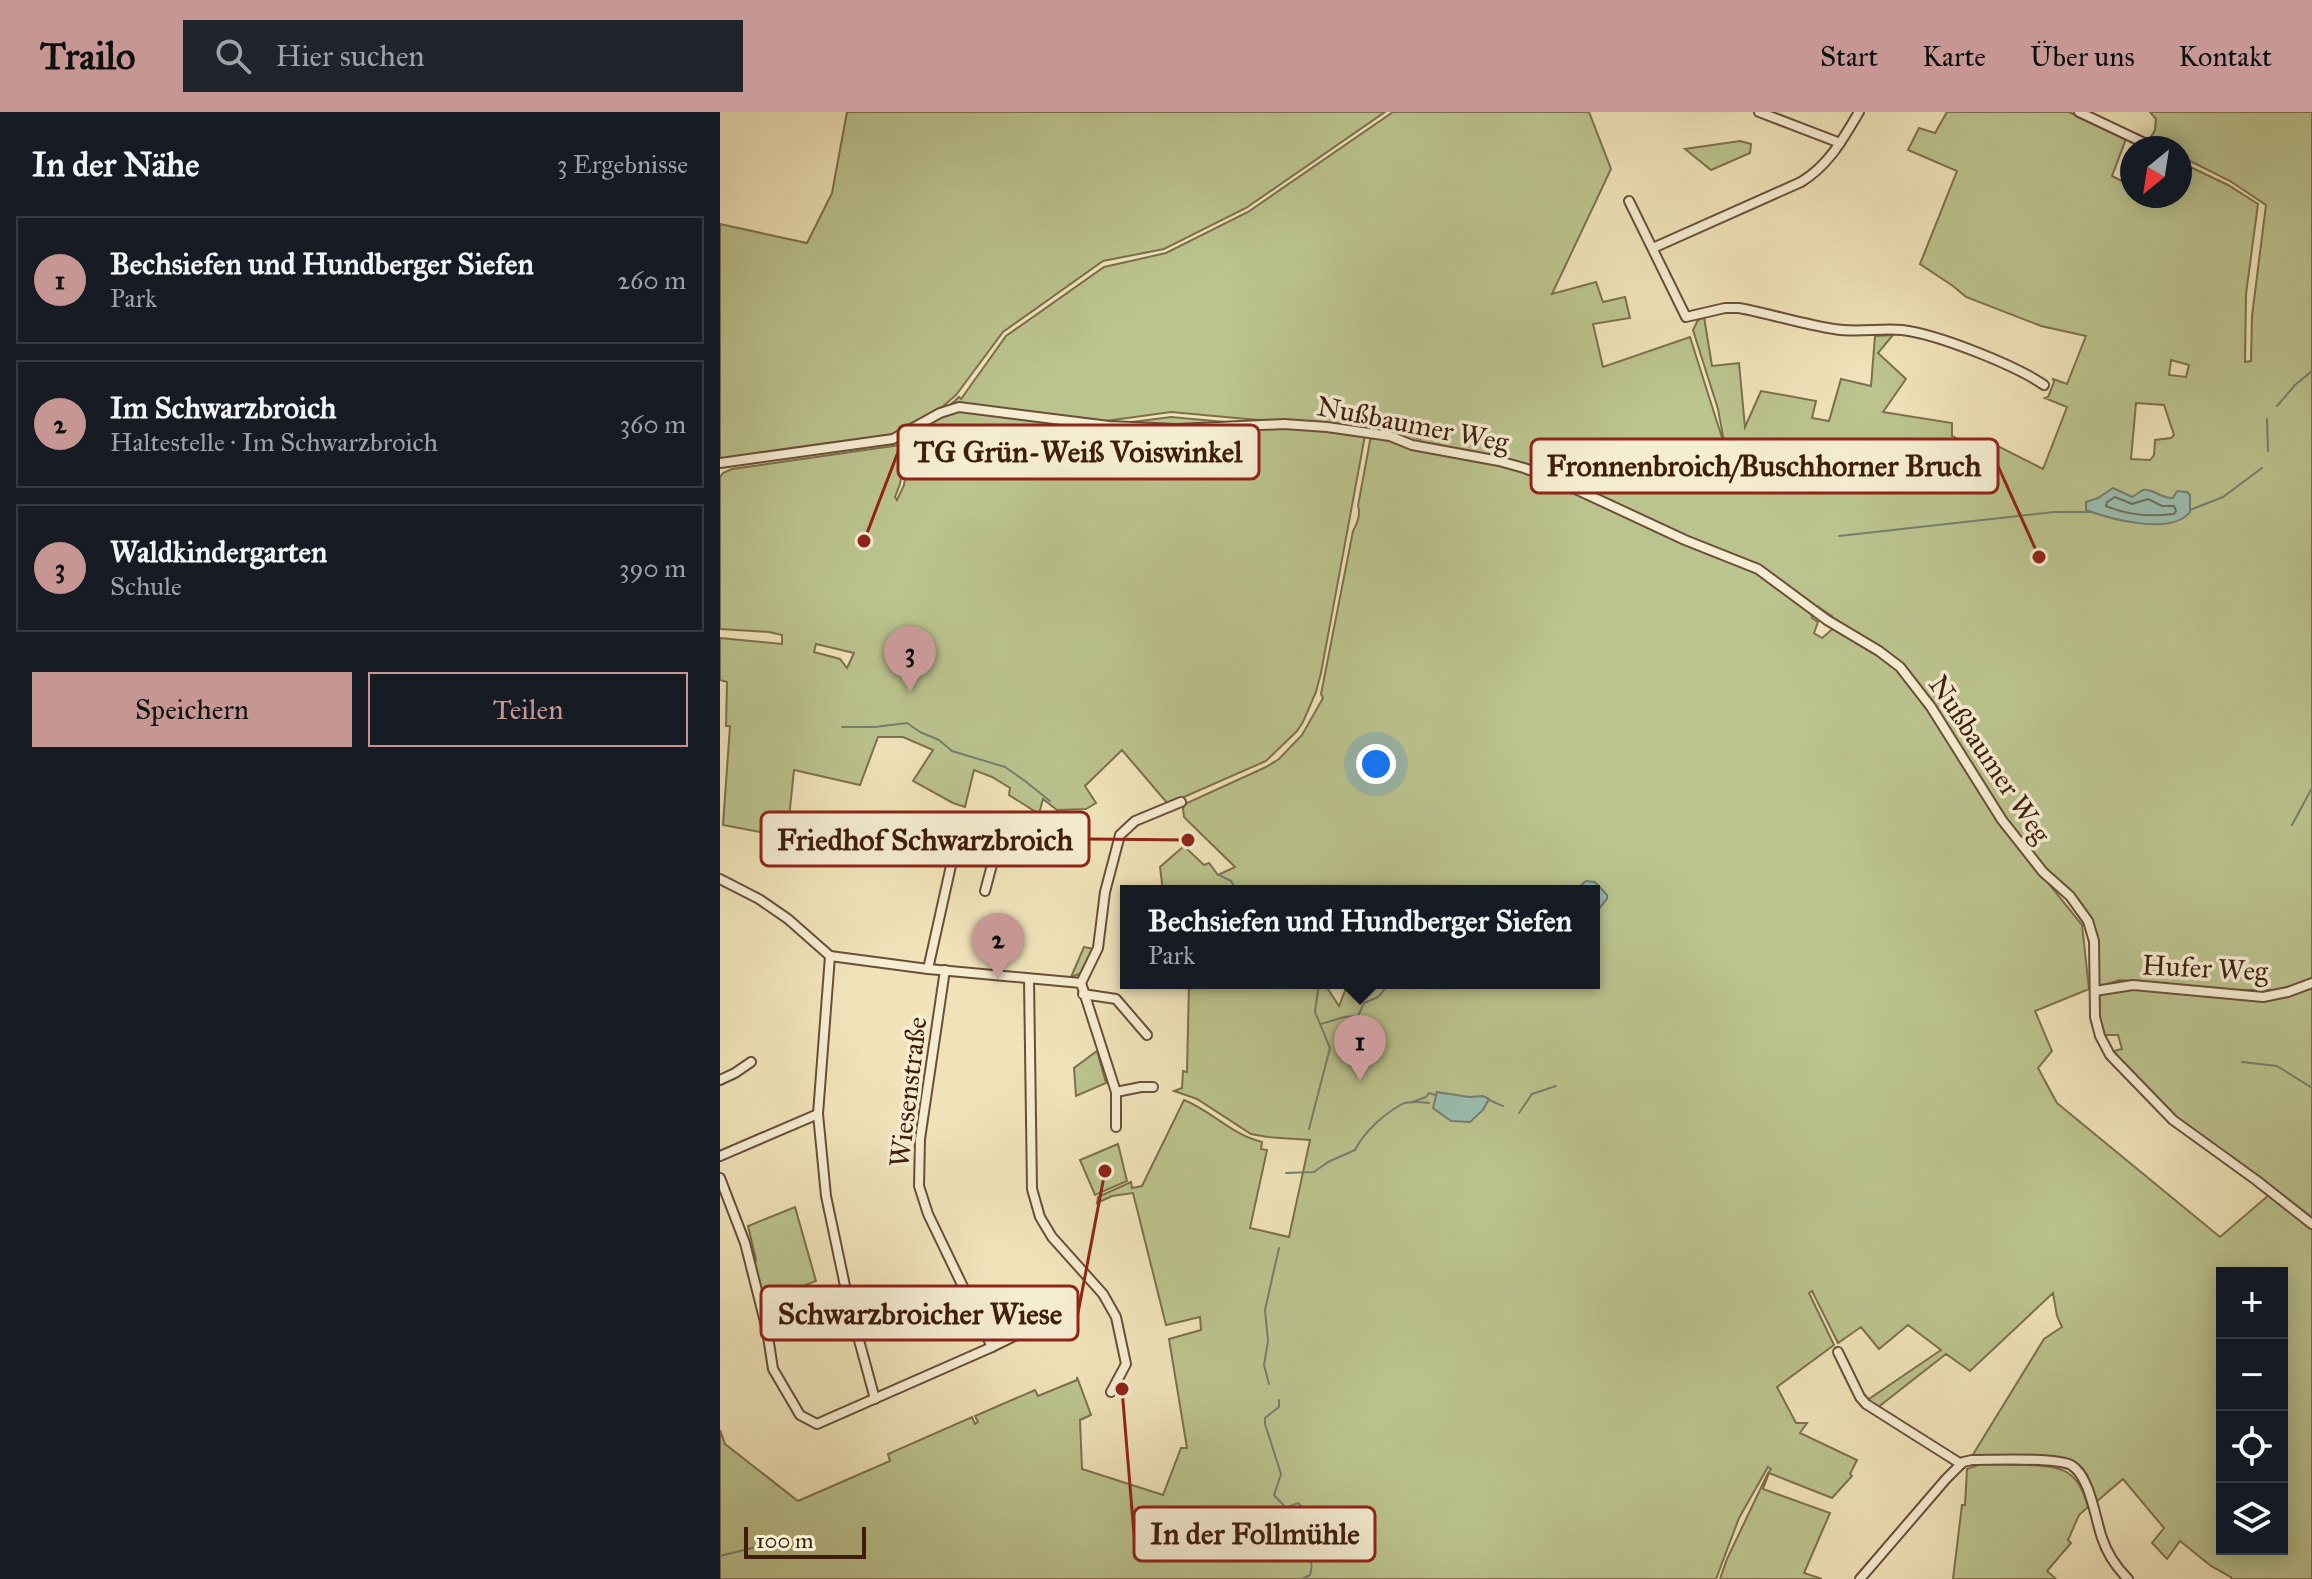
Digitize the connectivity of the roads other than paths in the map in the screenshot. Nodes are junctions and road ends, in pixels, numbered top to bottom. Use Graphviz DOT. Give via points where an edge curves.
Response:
graph roads {
  1 [pos="1759,112"];
  2 [pos="1859,112"];
  3 [pos="2079,112"];
  4 [pos="2130,136"];
  5 [pos="1840,143"];
  6 [pos="1629,201"];
  7 [pos="1653,248"];
  8 [pos="2044,385"];
  9 [pos="720,463"];
  10 [pos="1181,802"];
  11 [pos="858,833"];
  12 [pos="954,852"];
  13 [pos="720,879"];
  14 [pos="985,891"];
  15 [pos="830,956"];
  16 [pos="928,969"];
  17 [pos="945,970"];
  18 [pos="1029,979"];
  19 [pos="1081,983"];
  20 [pos="2312,983"];
  21 [pos="2095,991"];
  22 [pos="1083,994"];
  23 [pos="1147,1035"];
  24 [pos="751,1062"];
  25 [pos="720,1080"];
  26 [pos="1153,1087"];
  27 [pos="1116,1092"];
  28 [pos="818,1114"];
  29 [pos="1116,1127"];
  30 [pos="720,1156"];
  31 [pos="720,1178"];
  32 [pos="2312,1224"];
  33 [pos="1056,1316"];
  34 [pos="992,1347"];
  35 [pos="1838,1352"];
  36 [pos="1111,1392"];
  37 [pos="875,1399"];
  38 [pos="1961,1464"];
  39 [pos="1860,1579"];
  40 [pos="2128,1579"];
  1 -- 5 [label="street"];
  2 -- 5 [label="street"];
  3 -- 4 [label="street"];
  5 -- 7 [label="street" via="1824,166 1801,182"];
  6 -- 7 [label="street"];
  7 -- 8 [label="street" via="1686,317 1739,308 1839,330 1921,333"];
  9 -- 21 [label="street, Nußbaumer Weg" via="893,439 959,407 1109,426 1327,427 1390,436 1524,468 1758,569 1900,667 2002,820 2088,921"];
  10 -- 19 [label="street" via="1135,821 1120,835 1098,948"];
  11 -- 12 [label="street"];
  12 -- 14 [label="street" via="994,856"];
  12 -- 16 [label="street"];
  13 -- 15 [label="street" via="758,898"];
  15 -- 16 [label="street"];
  15 -- 28 [label="street"];
  16 -- 17 [label="street"];
  17 -- 18 [label="street"];
  17 -- 34 [label="street, Wiesenstraße" via="920,1139 919,1186"];
  18 -- 19 [label="street"];
  18 -- 36 [label="street" via="1032,1189 1052,1237 1103,1294 1116,1317 1126,1364"];
  19 -- 22 [label="street"];
  20 -- 21 [label="street, Hufer Weg" via="2263,997 2133,985"];
  21 -- 32 [label="street, Nußbaumer Weg" via="2095,1017 2110,1055 2173,1120"];
  22 -- 23 [label="street" via="1116,999"];
  22 -- 27 [label="street"];
  24 -- 25 [label="street"];
  26 -- 27 [label="street"];
  27 -- 29 [label="street"];
  28 -- 30 [label="street"];
  28 -- 37 [label="street" via="829,1212"];
  31 -- 37 [label="street" via="745,1243 773,1369 800,1415 817,1424"];
  33 -- 34 [label="street"];
  34 -- 37 [label="street"];
  35 -- 38 [label="street" via="1866,1404"];
  38 -- 39 [label="street"];
  38 -- 40 [label="street" via="1984,1460 2071,1465 2086,1484 2106,1548"];
}
